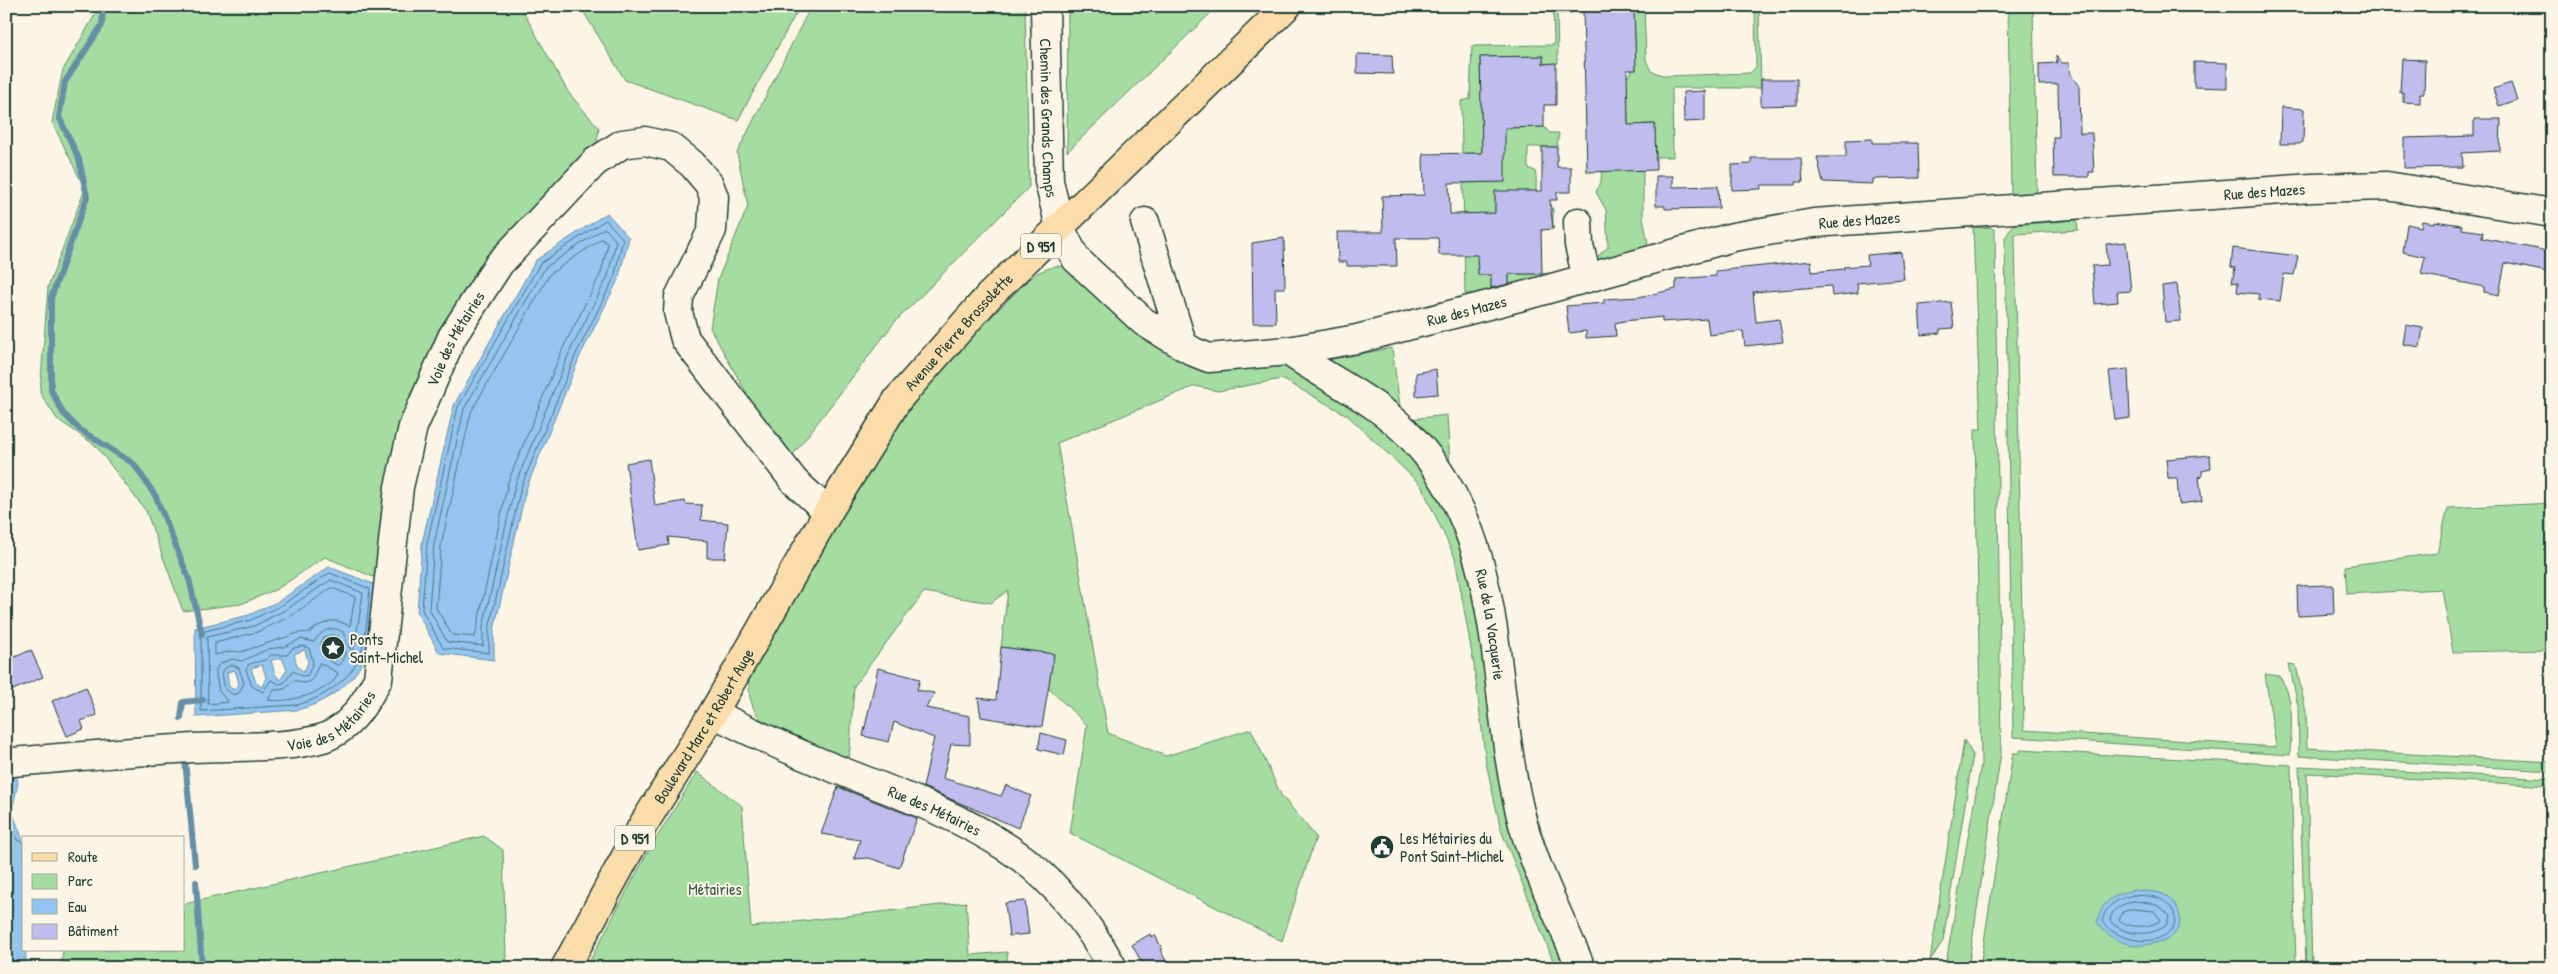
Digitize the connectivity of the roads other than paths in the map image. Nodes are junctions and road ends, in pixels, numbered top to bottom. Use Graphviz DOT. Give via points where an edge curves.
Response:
graph roads {
  1 [pos="1045,6"];
  2 [pos="1287,6"];
  3 [pos="2552,213"];
  4 [pos="1145,222"];
  5 [pos="1578,222"];
  6 [pos="1060,228"];
  7 [pos="1587,278"];
  8 [pos="1183,346"];
  9 [pos="1288,351"];
  10 [pos="828,512"];
  11 [pos="712,713"];
  12 [pos="10,763"];
  13 [pos="566,968"];
  14 [pos="1113,968"];
  15 [pos="1581,968"];
  1 -- 6 [label="street, Chemin des Grands Champs" via="1049,181"];
  2 -- 6 [label="main road, Avenue Pierre Brossolette / D 951"];
  3 -- 7 [label="street, Rue des Mazes" via="2387,186 2293,189 1784,226"];
  4 -- 8 [label="street"];
  5 -- 7 [label="street"];
  6 -- 8 [label="street, Rue des Mazes" via="1076,259 1118,300 1144,322"];
  6 -- 10 [label="main road, Avenue Pierre Brossolette / D 951" via="989,296 898,399"];
  7 -- 9 [label="street, Rue des Mazes" via="1439,319 1357,339"];
  8 -- 9 [label="street, Rue des Mazes" via="1209,358"];
  9 -- 15 [label="street, Rue de la Vacquerie" via="1389,415 1415,440 1454,497 1470,532 1485,588 1523,825"];
  10 -- 11 [label="main road, Boulevard Marc et Robert Auge / D 951"];
  10 -- 12 [label="street, Voie des Métairies" via="794,481 684,339 678,312 679,297 712,230 714,197 709,184 671,147 645,141 622,144 595,162 499,264 452,337 413,427 399,488 378,679 366,702 348,723 324,738 297,743"];
  11 -- 13 [label="main road, Boulevard Marc et Robert Auge / D 951" via="643,824"];
  11 -- 14 [label="street, Rue des Métairies" via="785,748 951,816 1010,850 1054,887 1097,940"];
}
